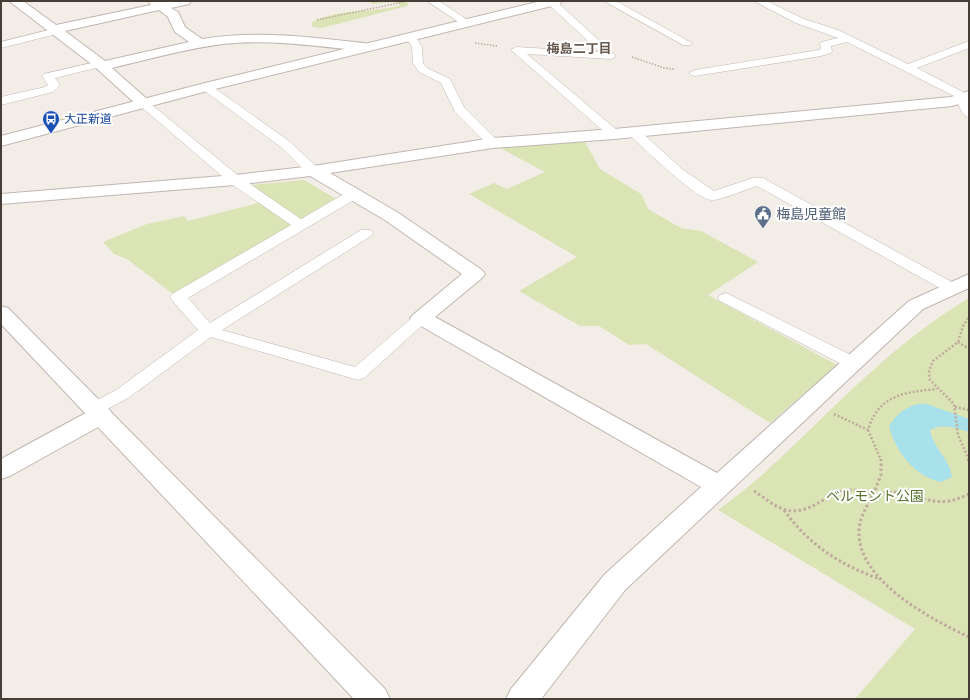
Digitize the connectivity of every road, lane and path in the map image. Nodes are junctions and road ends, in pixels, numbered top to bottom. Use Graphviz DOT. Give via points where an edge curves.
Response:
graph roads {
  1 [pos="39,1"];
  2 [pos="185,1"];
  3 [pos="408,1"];
  4 [pos="432,1"];
  5 [pos="609,1"];
  6 [pos="759,1"];
  7 [pos="554,2"];
  8 [pos="157,4"];
  9 [pos="14,5"];
  10 [pos="317,20"];
  11 [pos="467,23"];
  12 [pos="56,30"];
  13 [pos="410,36"];
  14 [pos="848,38"];
  15 [pos="199,43"];
  16 [pos="687,43"];
  17 [pos="969,44"];
  18 [pos="1,45"];
  19 [pos="363,47"];
  20 [pos="611,56"];
  21 [pos="101,65"];
  22 [pos="909,67"];
  23 [pos="695,73"];
  24 [pos="206,87"];
  25 [pos="965,97"];
  26 [pos="1,101"];
  27 [pos="142,103"];
  28 [pos="969,114"];
  29 [pos="634,132"];
  30 [pos="614,134"];
  31 [pos="1,141"];
  32 [pos="493,143"];
  33 [pos="313,171"];
  34 [pos="235,180"];
  35 [pos="354,194"];
  36 [pos="1,199"];
  37 [pos="301,225"];
  38 [pos="366,234"];
  39 [pos="960,284"];
  40 [pos="726,298"];
  41 [pos="1,313"];
  42 [pos="969,317"];
  43 [pos="421,318"];
  44 [pos="208,331"];
  45 [pos="958,342"];
  46 [pos="969,349"];
  47 [pos="853,362"];
  48 [pos="938,388"];
  49 [pos="955,407"];
  50 [pos="969,410"];
  51 [pos="98,412"];
  52 [pos="831,413"];
  53 [pos="868,430"];
  54 [pos="969,461"];
  55 [pos="1,470"];
  56 [pos="719,486"];
  57 [pos="751,490"];
  58 [pos="873,494"];
  59 [pos="969,494"];
  60 [pos="784,509"];
  61 [pos="880,579"];
  62 [pos="969,637"];
  63 [pos="374,699"];
  64 [pos="522,699"];
  1 -- 9 [label="street"];
  2 -- 8 [label="street"];
  3 -- 10 [label="path"];
  4 -- 11 [label="lane"];
  5 -- 16 [label="lane"];
  6 -- 14 [label="lane" via="800,21"];
  7 -- 11 [label="street"];
  7 -- 20 [label="lane"];
  8 -- 12 [label="street"];
  8 -- 15 [label="street" via="173,15 180,29"];
  9 -- 12 [label="street"];
  11 -- 13 [label="street"];
  12 -- 18 [label="lane"];
  12 -- 21 [label="street"];
  13 -- 19 [label="street"];
  13 -- 32 [label="lane" via="417,47 418,63 423,70 446,82 459,109"];
  14 -- 22 [label="lane"];
  14 -- 23 [label="lane" via="825,44 827,51 821,54"];
  15 -- 19 [label="street" via="226,40 299,40"];
  15 -- 21 [label="street"];
  17 -- 22 [label="lane"];
  19 -- 24 [label="street"];
  20 -- 23 [label="path" via="640,58 664,68 688,74"];
  20 -- 30 [label="lane" via="516,50"];
  21 -- 26 [label="lane" via="48,76 54,85 49,90"];
  21 -- 27 [label="street"];
  22 -- 25 [label="lane"];
  24 -- 27 [label="street"];
  24 -- 33 [label="lane" via="285,144"];
  25 -- 28 [label="lane"];
  25 -- 29 [label="street"];
  27 -- 31 [label="street"];
  27 -- 34 [label="lane"];
  29 -- 30 [label="street"];
  29 -- 39 [label="lane" via="677,172 712,196 758,181"];
  30 -- 32 [label="street"];
  32 -- 33 [label="street"];
  33 -- 34 [label="street"];
  33 -- 35 [label="street"];
  34 -- 36 [label="street"];
  34 -- 37 [label="lane"];
  35 -- 37 [label="lane"];
  35 -- 43 [label="street" via="391,216 475,274"];
  37 -- 44 [label="lane" via="178,298"];
  38 -- 44 [label="lane"];
  39 -- 47 [label="street" via="916,304"];
  40 -- 47 [label="lane"];
  41 -- 51 [label="street"];
  42 -- 45 [label="path"];
  43 -- 44 [label="lane" via="358,374"];
  43 -- 56 [label="street"];
  44 -- 51 [label="lane"];
  45 -- 46 [label="path"];
  45 -- 48 [label="path" via="933,361 929,371 930,380"];
  47 -- 56 [label="street"];
  48 -- 49 [label="path"];
  48 -- 53 [label="path" via="887,401 878,408"];
  49 -- 50 [label="path"];
  49 -- 54 [label="path" via="958,435"];
  51 -- 55 [label="street"];
  51 -- 63 [label="street"];
  52 -- 53 [label="path"];
  53 -- 58 [label="path" via="881,456 882,466 882,478"];
  56 -- 64 [label="street" via="615,582"];
  57 -- 60 [label="path"];
  58 -- 59 [label="path" via="896,491 935,502 952,502"];
  58 -- 60 [label="path" via="852,489 842,491 807,509"];
  58 -- 61 [label="path" via="862,513 859,535 863,553"];
  60 -- 61 [label="path" via="802,533 826,555 847,567"];
  61 -- 62 [label="path" via="916,608"];
}
